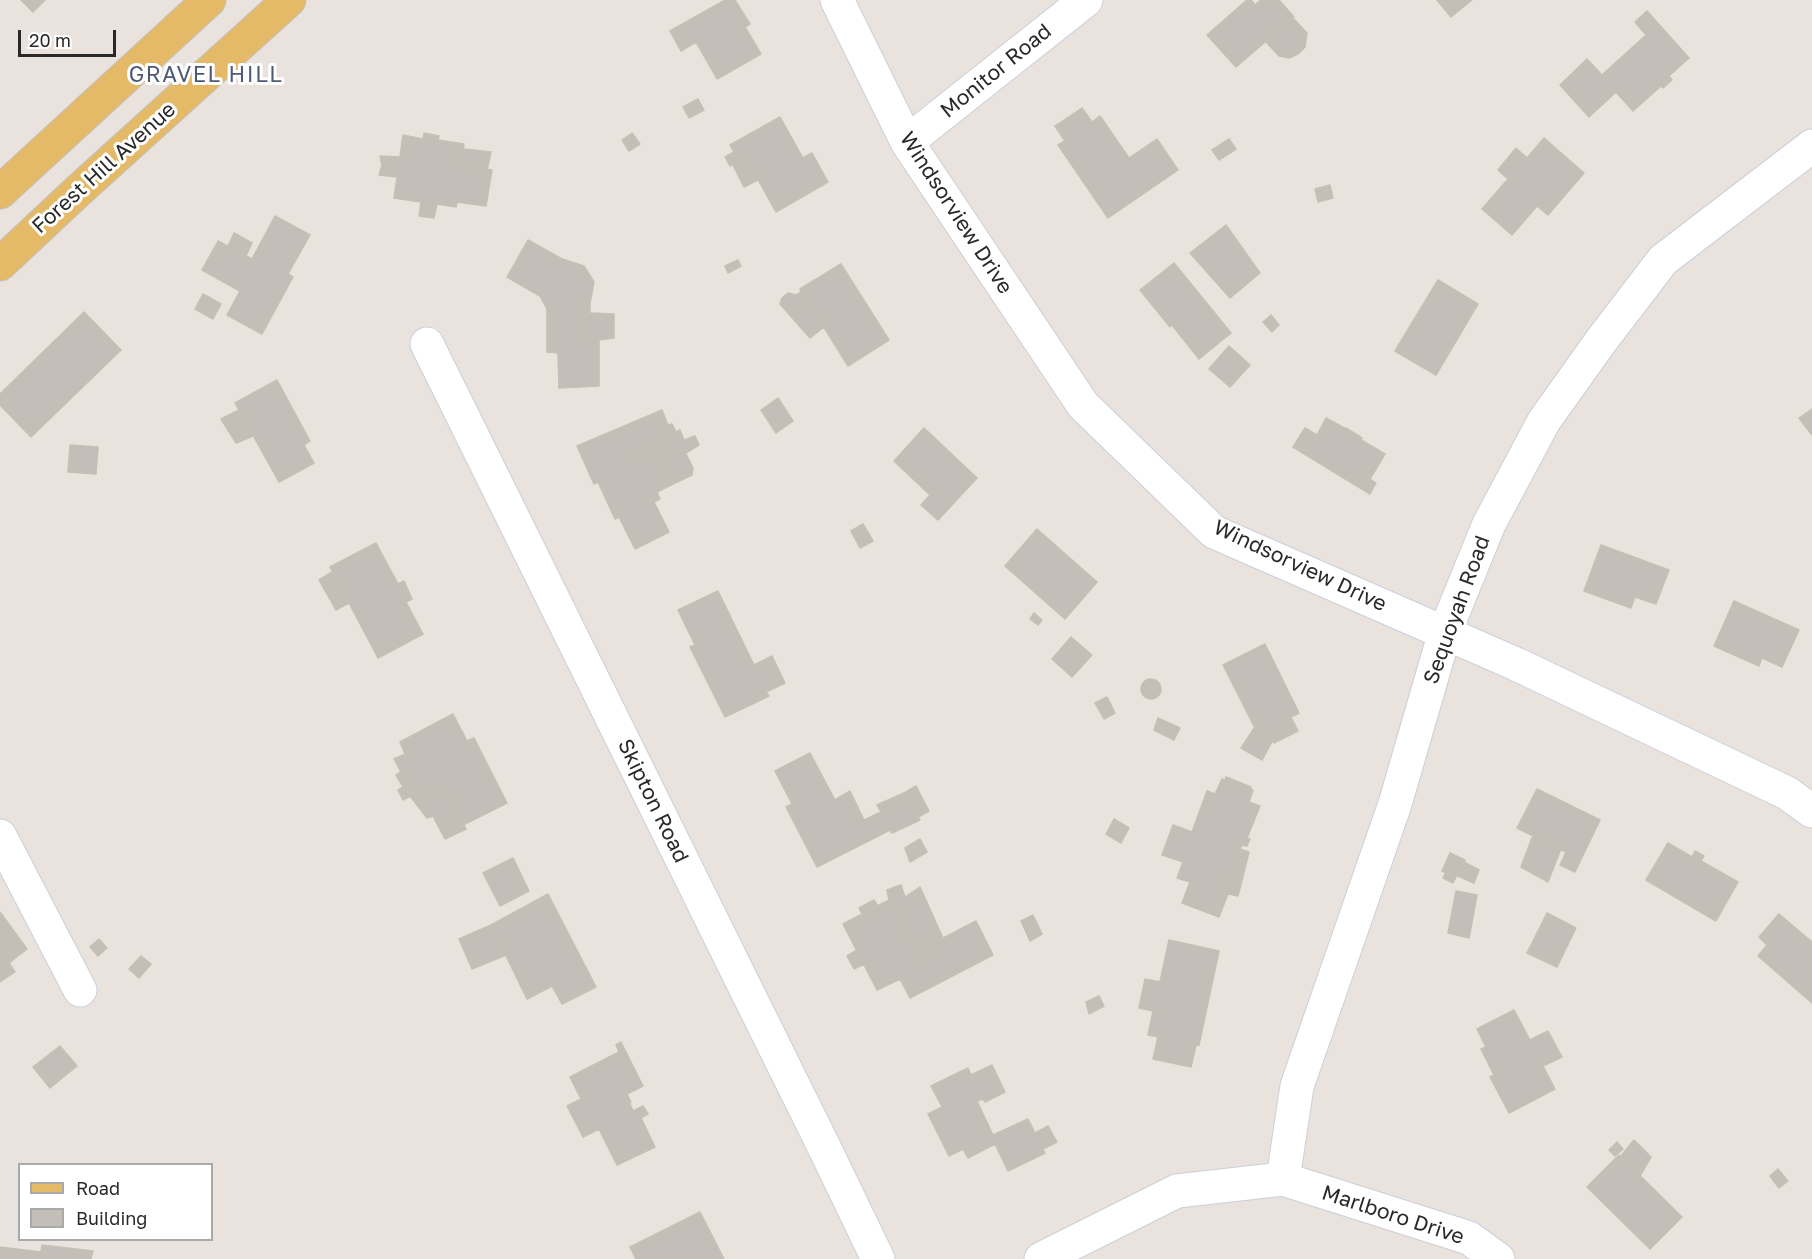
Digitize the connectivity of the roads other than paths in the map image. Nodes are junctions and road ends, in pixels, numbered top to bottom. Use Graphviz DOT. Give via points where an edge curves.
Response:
graph roads {
  1 [pos="209,0"];
  2 [pos="290,0"];
  3 [pos="837,0"];
  4 [pos="1086,0"];
  5 [pos="907,142"];
  6 [pos="1812,146"];
  7 [pos="0,192"];
  8 [pos="0,264"];
  9 [pos="428,344"];
  10 [pos="1445,632"];
  11 [pos="1812,811"];
  12 [pos="0,836"];
  13 [pos="80,990"];
  14 [pos="1283,1179"];
  15 [pos="878,1259"];
  16 [pos="1041,1259"];
  17 [pos="1498,1259"];
  1 -- 7 [label="main road"];
  2 -- 8 [label="main road, Forest Hill Avenue"];
  3 -- 5 [label="street, Windsorview Drive"];
  4 -- 5 [label="street, Monitor Road"];
  5 -- 10 [label="street, Windsorview Drive" via="1083,405 1214,532"];
  6 -- 10 [label="street, Sequoyah Road" via="1663,260 1601,341 1544,422 1489,524"];
  9 -- 15 [label="street, Skipton Road"];
  10 -- 11 [label="street, Windsorview Drive" via="1787,793"];
  10 -- 14 [label="street, Sequoyah Road" via="1395,804 1297,1086"];
  12 -- 13 [label="street"];
  14 -- 16 [label="street" via="1177,1191"];
  14 -- 17 [label="street, Marlboro Drive" via="1469,1238"];
}
